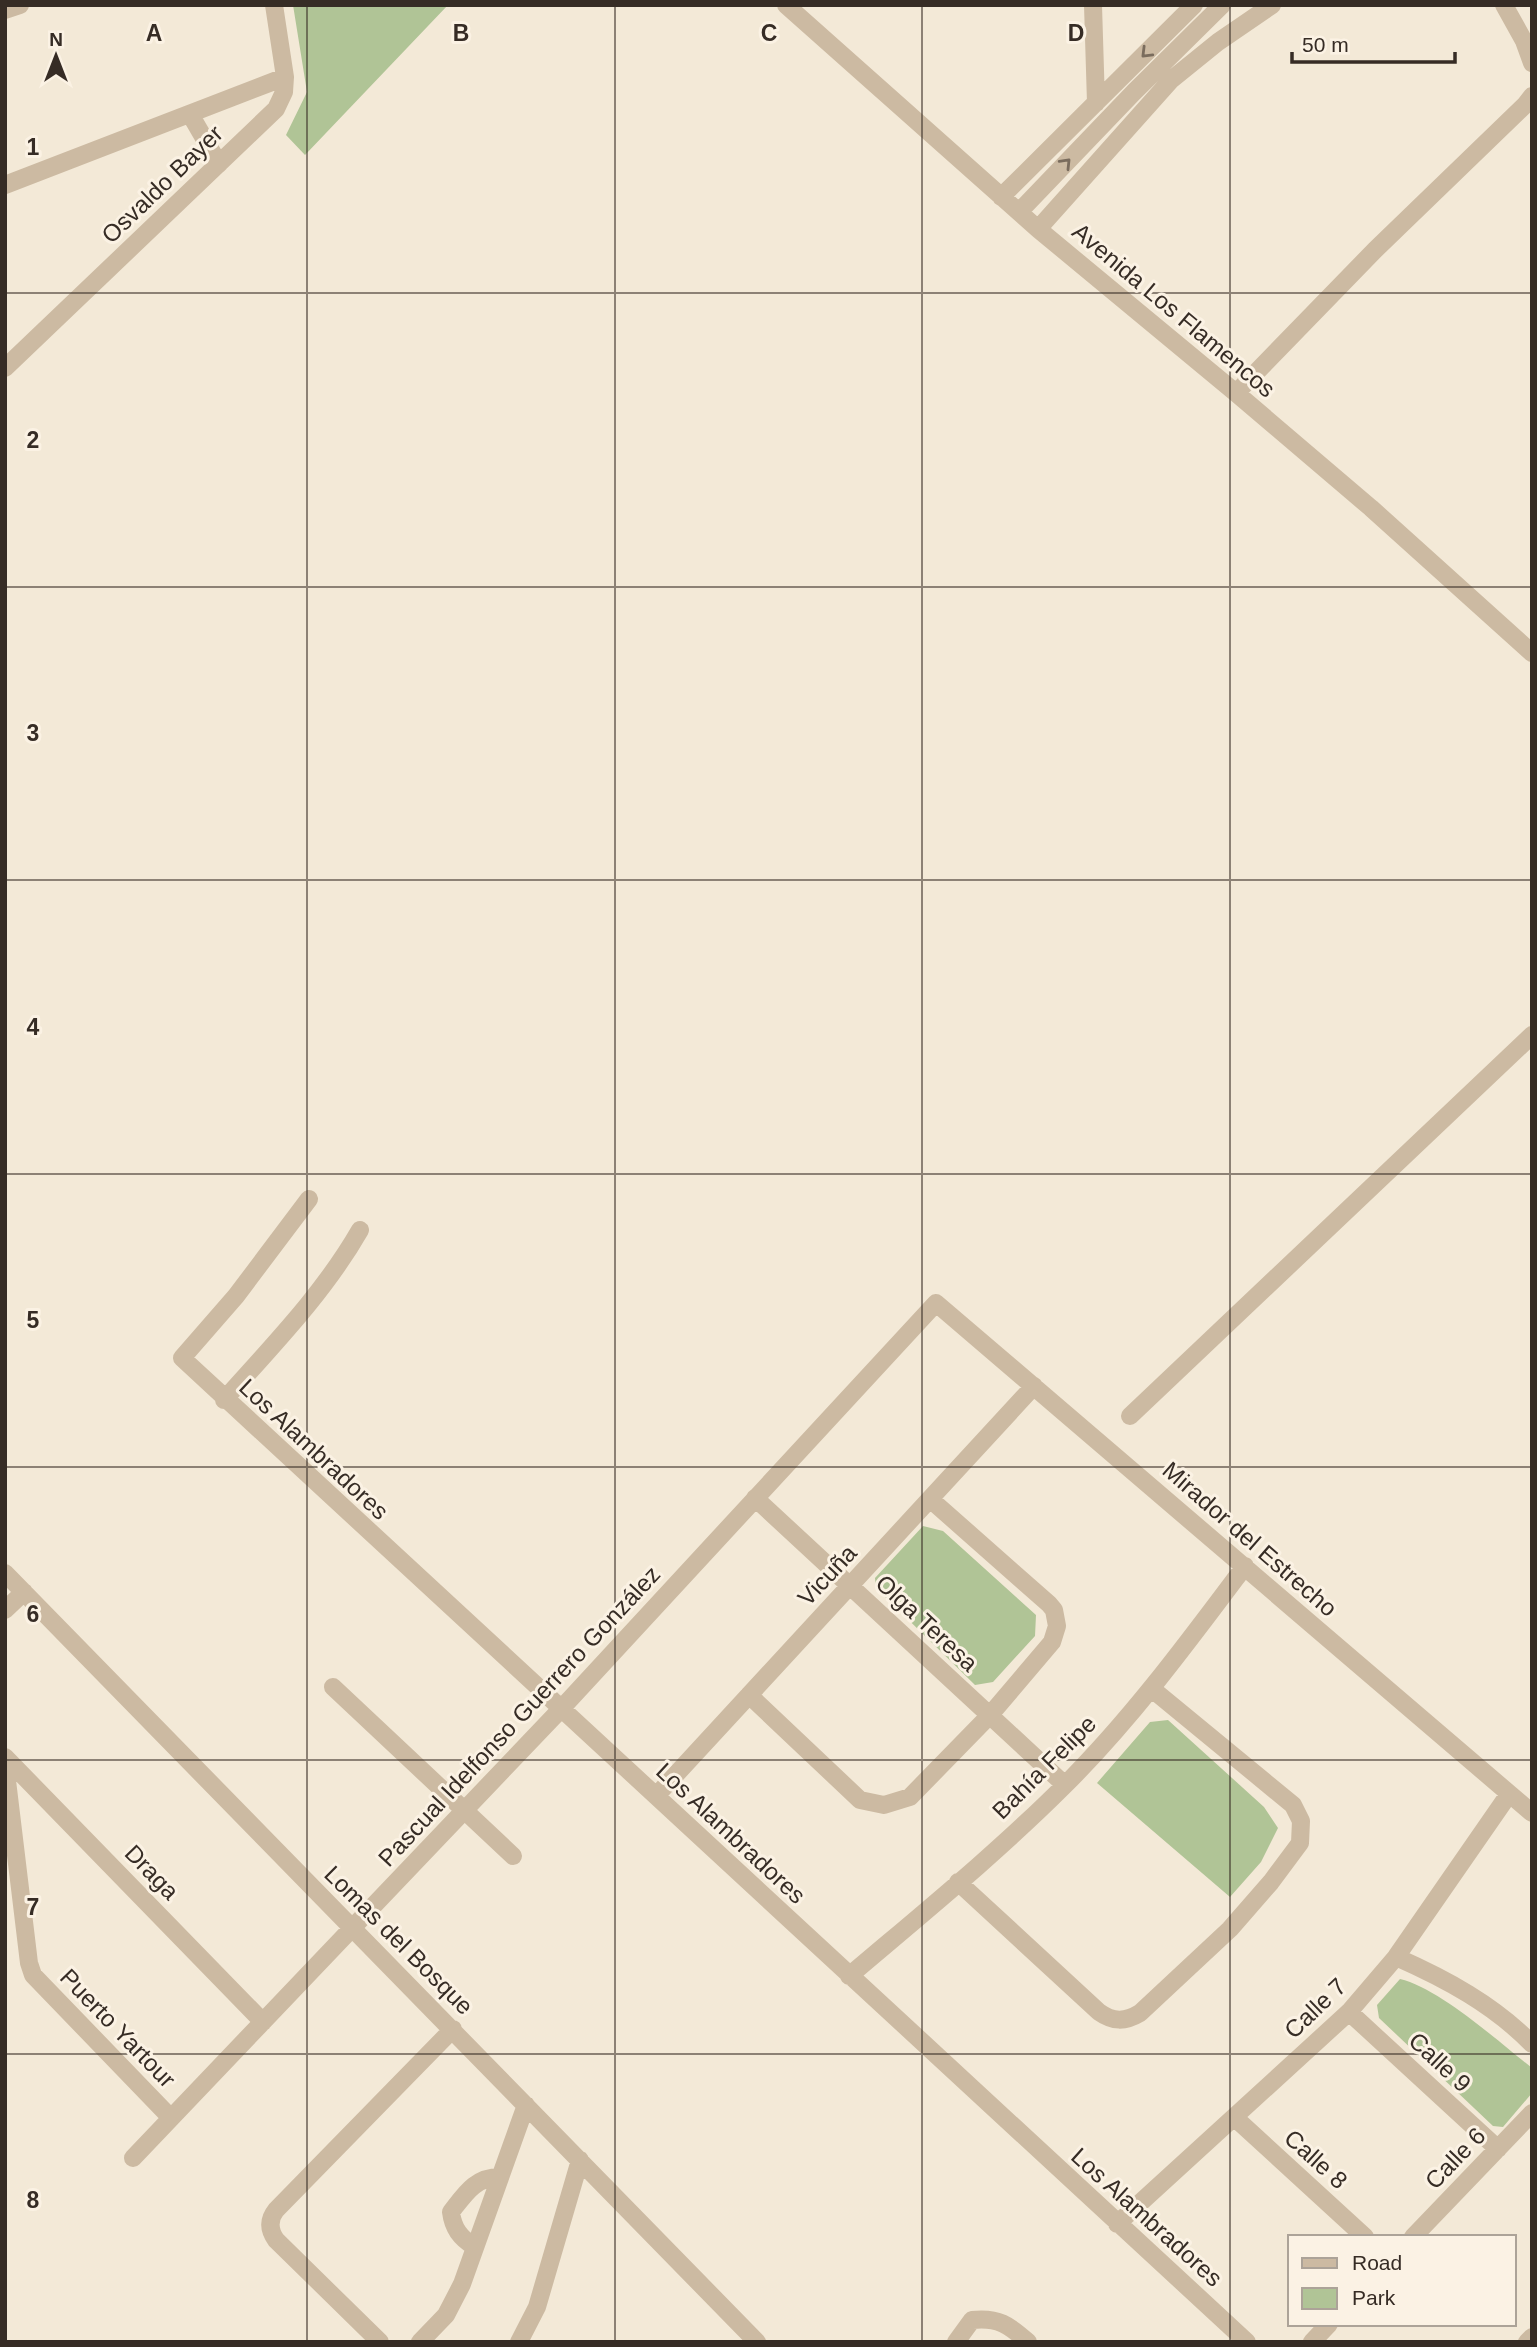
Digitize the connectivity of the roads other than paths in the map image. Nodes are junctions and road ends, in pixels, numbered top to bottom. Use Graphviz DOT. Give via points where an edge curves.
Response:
graph roads {
  1 [pos="20,5"];
  2 [pos="274,5"];
  3 [pos="786,5"];
  4 [pos="1093,5"];
  5 [pos="1194,5"];
  6 [pos="1222,5"];
  7 [pos="1272,5"];
  8 [pos="1504,5"];
  9 [pos="5,10"];
  10 [pos="1532,63"];
  11 [pos="285,77"];
  12 [pos="1532,96"];
  13 [pos="1096,103"];
  14 [pos="190,114"];
  15 [pos="219,164"];
  16 [pos="5,185"];
  17 [pos="1002,197"];
  18 [pos="1019,212"];
  19 [pos="1038,229"];
  20 [pos="5,369"];
  21 [pos="1236,393"];
  22 [pos="1532,653"];
  23 [pos="1532,1035"];
  24 [pos="310,1199"];
  25 [pos="360,1230"];
  26 [pos="936,1303"];
  27 [pos="1034,1386"];
  28 [pos="224,1399"];
  29 [pos="1130,1416"];
  30 [pos="755,1497"];
  31 [pos="930,1499"];
  32 [pos="1245,1566"];
  33 [pos="5,1573"];
  34 [pos="850,1586"];
  35 [pos="24,1592"];
  36 [pos="5,1610"];
  37 [pos="333,1687"];
  38 [pos="1152,1689"];
  39 [pos="749,1695"];
  40 [pos="561,1710"];
  41 [pos="990,1715"];
  42 [pos="5,1757"];
  43 [pos="5,1764"];
  44 [pos="1065,1785"];
  45 [pos="1509,1794"];
  46 [pos="656,1796"];
  47 [pos="464,1810"];
  48 [pos="1532,1813"];
  49 [pos="513,1856"];
  50 [pos="958,1882"];
  51 [pos="353,1928"];
  52 [pos="1396,1957"];
  53 [pos="849,1976"];
  54 [pos="1349,2012"];
  55 [pos="263,2022"];
  56 [pos="453,2029"];
  57 [pos="1532,2044"];
  58 [pos="526,2105"];
  59 [pos="1532,2113"];
  60 [pos="1234,2117"];
  61 [pos="171,2118"];
  62 [pos="1498,2149"];
  63 [pos="133,2158"];
  64 [pos="580,2160"];
  65 [pos="500,2176"];
  66 [pos="1117,2224"];
  67 [pos="1363,2235"];
  68 [pos="1415,2235"];
  69 [pos="475,2247"];
  70 [pos="1327,2326"];
  71 [pos="1532,2337"];
  72 [pos="380,2342"];
  73 [pos="420,2342"];
  74 [pos="519,2342"];
  75 [pos="757,2342"];
  76 [pos="956,2342"];
  77 [pos="1028,2342"];
  78 [pos="1247,2342"];
  79 [pos="1312,2342"];
  80 [pos="1527,2342"];
  1 -- 9 [label="street"];
  2 -- 11 [label="street, Osvaldo Bayer"];
  3 -- 17 [label="street, Avenida Los Flamencos"];
  4 -- 13 [label="street"];
  5 -- 13 [label="street, one-way"];
  18 -- 6 [label="street, one-way"];
  7 -- 19 [label="street" via="1171,80"];
  8 -- 10 [label="street"];
  11 -- 14 [label="street"];
  11 -- 15 [label="street, Osvaldo Bayer" via="276,109"];
  12 -- 21 [label="street"];
  13 -- 17 [label="street"];
  14 -- 15 [label="street"];
  14 -- 16 [label="street"];
  15 -- 20 [label="street, Osvaldo Bayer"];
  17 -- 18 [label="street, Avenida Los Flamencos"];
  18 -- 19 [label="street, Avenida Los Flamencos"];
  19 -- 21 [label="street, Avenida Los Flamencos"];
  21 -- 22 [label="street, Avenida Los Flamencos"];
  23 -- 29 [label="street"];
  24 -- 28 [label="street, Los Alambradores" via="182,1359"];
  25 -- 28 [label="street" via="296,1318"];
  26 -- 27 [label="street, Mirador del Estrecho"];
  26 -- 30 [label="street, Pascual Idelfonso Guerrero González"];
  27 -- 31 [label="street, Vicuña"];
  27 -- 32 [label="street, Mirador del Estrecho"];
  28 -- 40 [label="street, Los Alambradores"];
  30 -- 34 [label="street, Olga Teresa"];
  30 -- 40 [label="street, Pascual Idelfonso Guerrero González"];
  31 -- 34 [label="street, Vicuña"];
  31 -- 41 [label="street" via="1049,1604 1057,1618 1052,1642"];
  32 -- 38 [label="street, Bahía Felipe"];
  32 -- 45 [label="street, Mirador del Estrecho"];
  33 -- 35 [label="street, Lomas del Bosque"];
  34 -- 39 [label="street, Vicuña"];
  34 -- 41 [label="street, Olga Teresa"];
  35 -- 36 [label="street"];
  35 -- 51 [label="street, Lomas del Bosque"];
  37 -- 47 [label="street"];
  38 -- 44 [label="street, Bahía Felipe"];
  38 -- 50 [label="street" via="1293,1805 1301,1821 1300,1843 1230,1928 1140,2013 1123,2020 1106,2017"];
  39 -- 41 [label="street" via="860,1800 884,1805 910,1797"];
  39 -- 46 [label="street, Vicuña"];
  40 -- 46 [label="street, Los Alambradores"];
  40 -- 47 [label="street, Pascual Idelfonso Guerrero González"];
  41 -- 44 [label="street, Olga Teresa"];
  42 -- 55 [label="street, Draga"];
  43 -- 61 [label="street, Puerto Yartour" via="33,1975"];
  44 -- 50 [label="street, Bahía Felipe"];
  45 -- 48 [label="street, Mirador del Estrecho"];
  45 -- 52 [label="street, Calle 7"];
  46 -- 53 [label="street, Los Alambradores"];
  47 -- 49 [label="street"];
  47 -- 51 [label="street, Pascual Idelfonso Guerrero González"];
  50 -- 53 [label="street, Bahía Felipe"];
  51 -- 55 [label="street, Pascual Idelfonso Guerrero González"];
  51 -- 56 [label="street, Lomas del Bosque"];
  52 -- 54 [label="street, Calle 7"];
  52 -- 57 [label="street" via="1463,1990"];
  53 -- 66 [label="street, Los Alambradores"];
  54 -- 60 [label="street, Calle 7"];
  54 -- 62 [label="street, Calle 9"];
  55 -- 61 [label="street, Pascual Idelfonso Guerrero González"];
  56 -- 58 [label="street, Lomas del Bosque"];
  56 -- 72 [label="street" via="271,2220 276,2240"];
  58 -- 64 [label="street, Lomas del Bosque"];
  58 -- 65 [label="street"];
  59 -- 62 [label="street, Calle 6"];
  60 -- 66 [label="street, Calle 7"];
  60 -- 67 [label="street, Calle 8"];
  61 -- 63 [label="street, Pascual Idelfonso Guerrero González"];
  62 -- 68 [label="street, Calle 6"];
  64 -- 74 [label="street" via="537,2306"];
  64 -- 75 [label="street, Lomas del Bosque"];
  65 -- 69 [label="street"];
  65 -- 69 [label="street" via="486,2176 451,2212 453,2226"];
  66 -- 78 [label="street, Los Alambradores"];
  69 -- 73 [label="street" via="446,2315"];
  70 -- 79 [label="street"];
  71 -- 80 [label="street"];
  76 -- 77 [label="street" via="972,2320 990,2318"];
}
